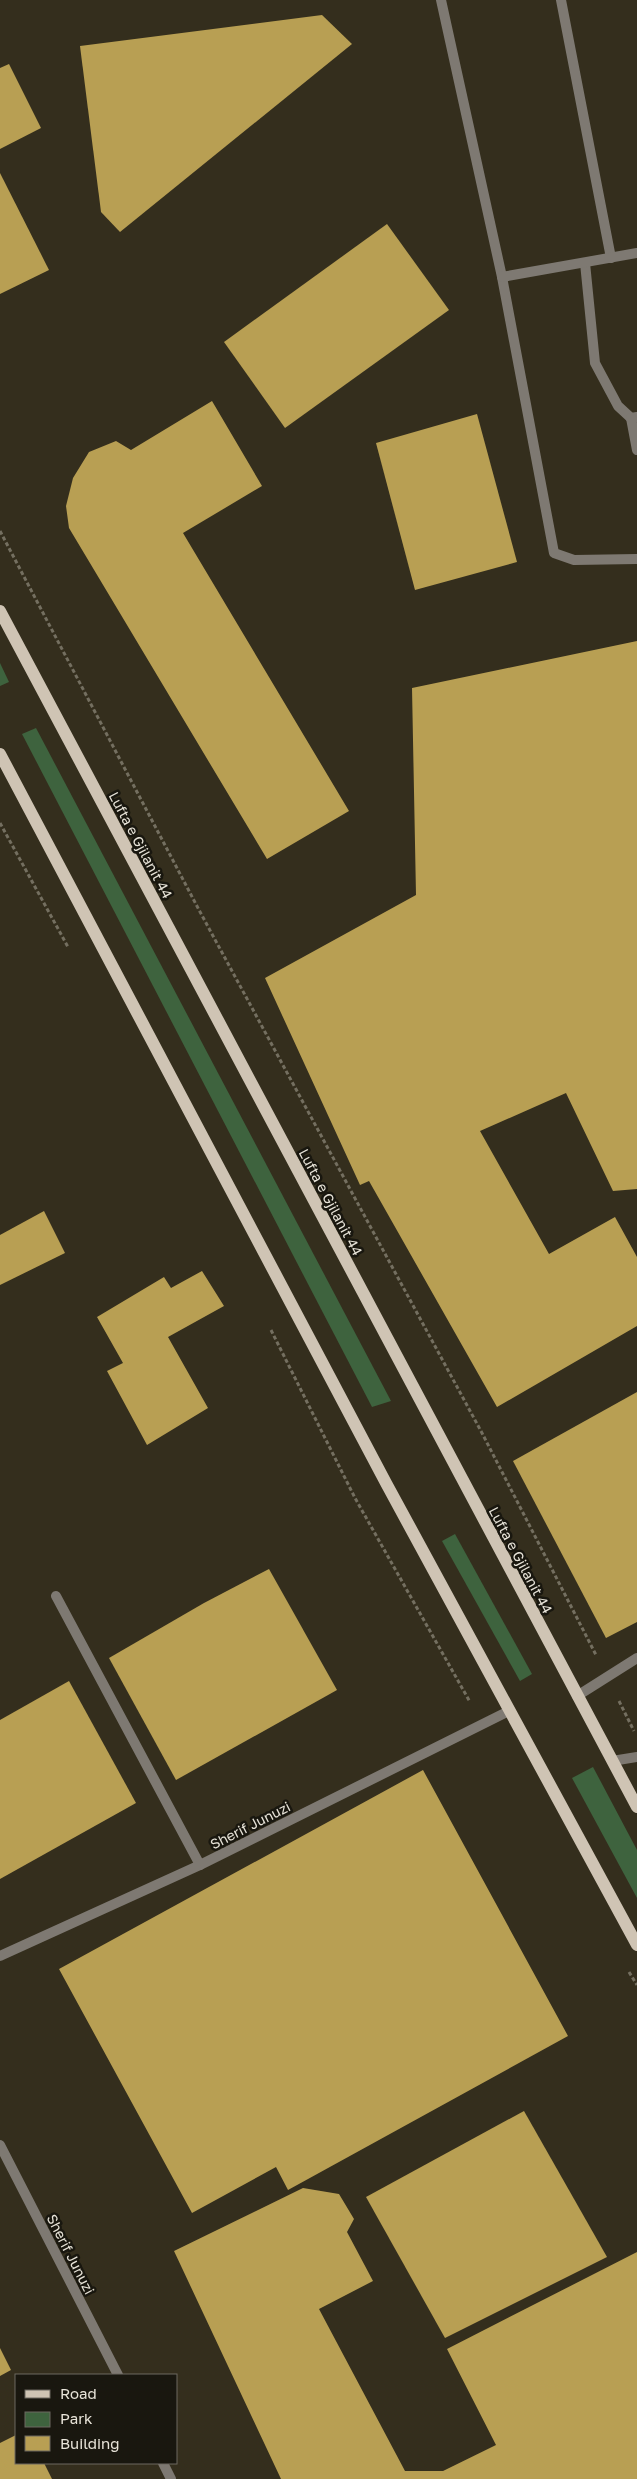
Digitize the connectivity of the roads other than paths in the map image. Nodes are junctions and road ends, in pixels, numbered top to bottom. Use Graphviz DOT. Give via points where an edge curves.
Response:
graph roads {
  1 [pos="441,0"];
  2 [pos="561,0"];
  3 [pos="637,253"];
  4 [pos="611,258"];
  5 [pos="585,262"];
  6 [pos="502,277"];
  7 [pos="634,417"];
  8 [pos="637,450"];
  9 [pos="637,559"];
  10 [pos="0,611"];
  11 [pos="0,754"];
  12 [pos="56,1596"];
  13 [pos="637,1658"];
  14 [pos="577,1696"];
  15 [pos="509,1711"];
  16 [pos="637,1757"];
  17 [pos="612,1761"];
  18 [pos="637,1807"];
  19 [pos="200,1865"];
  20 [pos="637,1945"];
  21 [pos="0,1956"];
  22 [pos="0,2145"];
  23 [pos="117,2374"];
  24 [pos="164,2464"];
  25 [pos="171,2479"];
  1 -- 6 [label="street"];
  2 -- 4 [label="street"];
  3 -- 4 [label="street"];
  4 -- 5 [label="street"];
  5 -- 6 [label="street"];
  5 -- 7 [label="street" via="595,363 618,406"];
  6 -- 9 [label="street" via="554,553 574,560"];
  7 -- 8 [label="street"];
  10 -- 14 [label="main road, Lufta e Gjilanit 44"];
  11 -- 15 [label="main road"];
  12 -- 19 [label="street"];
  13 -- 14 [label="street"];
  14 -- 17 [label="main road, Lufta e Gjilanit 44"];
  15 -- 19 [label="street, Sherif Junuzi"];
  15 -- 20 [label="main road"];
  16 -- 17 [label="street"];
  17 -- 18 [label="main road, Lufta e Gjilanit 44"];
  19 -- 21 [label="street, Sherif Junuzi"];
  22 -- 23 [label="street, Sherif Junuzi"];
  24 -- 25 [label="street"];
}
